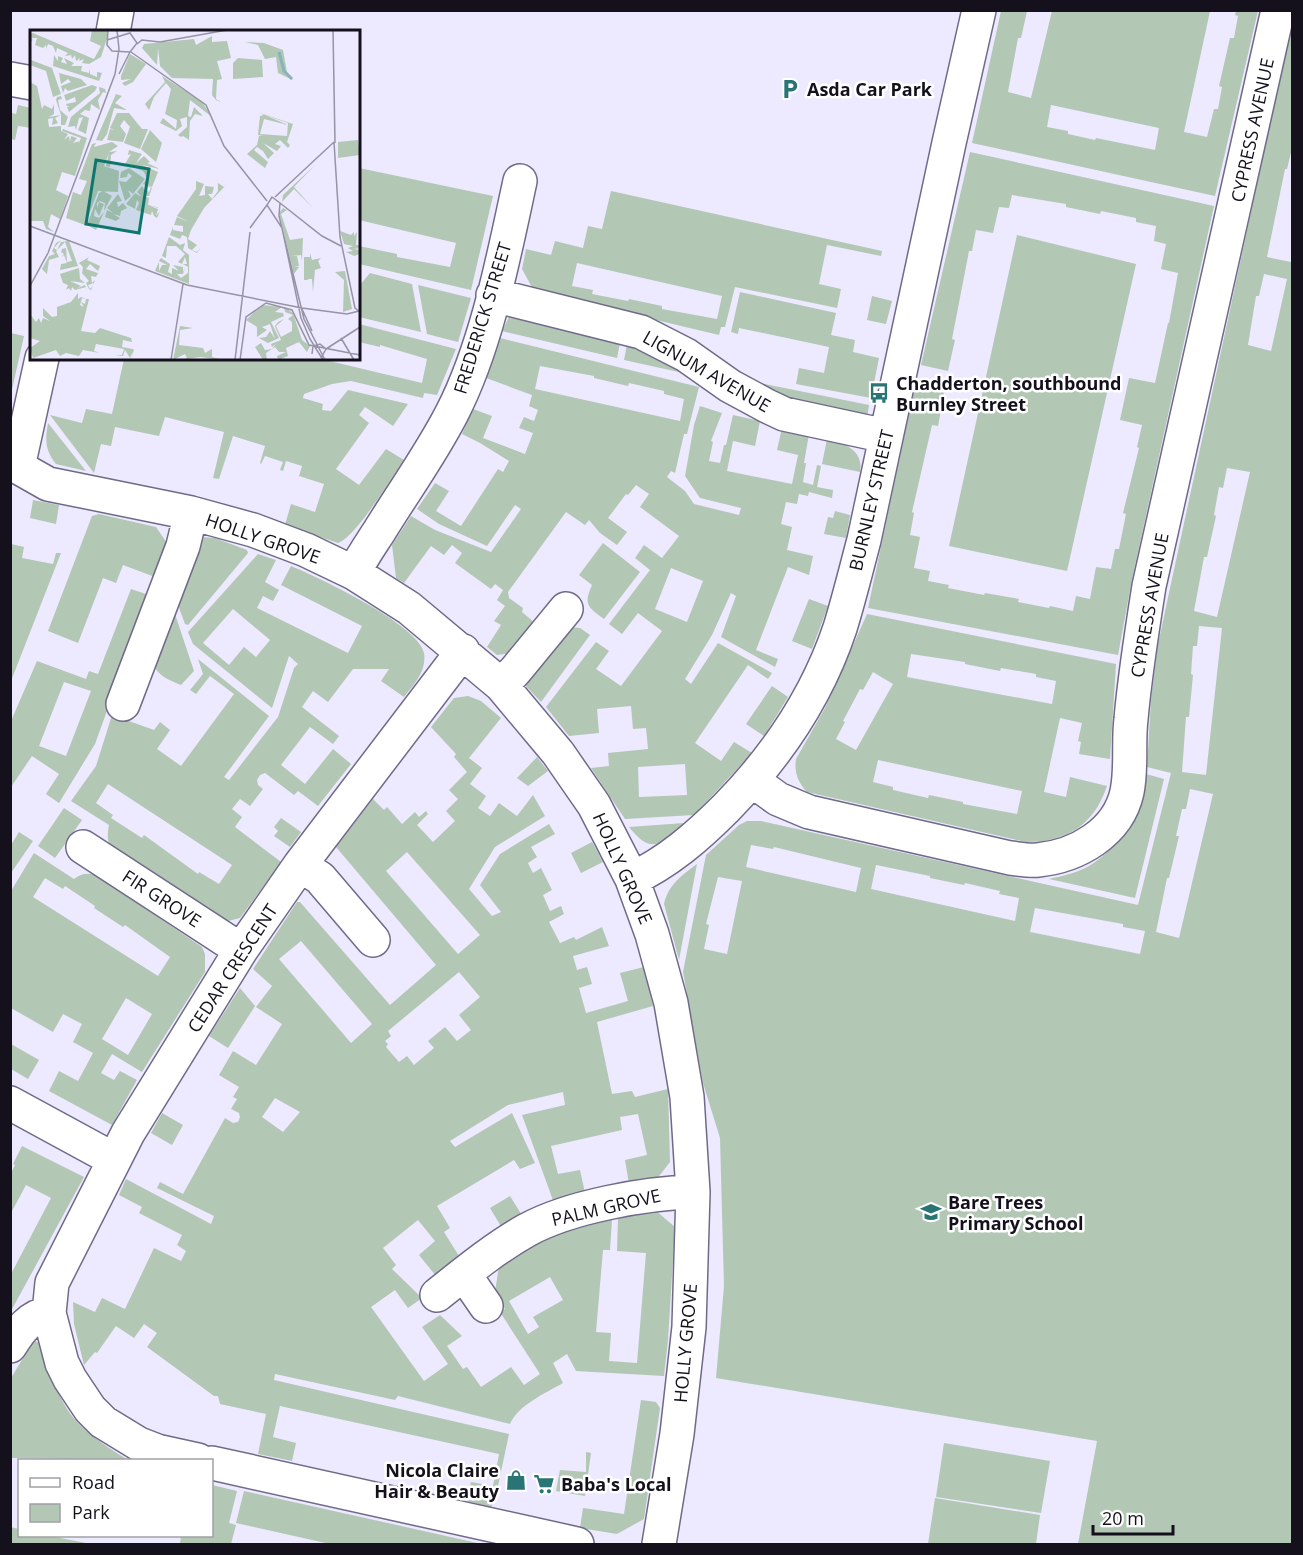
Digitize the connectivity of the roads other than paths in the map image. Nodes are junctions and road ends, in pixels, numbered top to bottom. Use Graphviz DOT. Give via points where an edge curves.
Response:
graph roads {
  1 [pos="117,10"];
  2 [pos="979,10"];
  3 [pos="1278,10"];
  4 [pos="113,30"];
  5 [pos="10,79"];
  6 [pos="30,83"];
  7 [pos="520,181"];
  8 [pos="493,295"];
  9 [pos="41,360"];
  10 [pos="886,436"];
  11 [pos="14,468"];
  12 [pos="190,513"];
  13 [pos="354,573"];
  14 [pos="566,609"];
  15 [pos="463,651"];
  16 [pos="501,685"];
  17 [pos="138,689"];
  18 [pos="753,781"];
  19 [pos="83,847"];
  20 [pos="300,865"];
  21 [pos="632,879"];
  22 [pos="373,940"];
  23 [pos="241,950"];
  24 [pos="10,1103"];
  25 [pos="114,1159"];
  26 [pos="693,1192"];
  27 [pos="464,1274"];
  28 [pos="437,1295"];
  29 [pos="486,1306"];
  30 [pos="49,1313"];
  31 [pos="10,1346"];
  32 [pos="191,1459"];
  33 [pos="213,1463"];
  34 [pos="577,1545"];
  35 [pos="659,1545"];
  1 -- 4 [label="street"];
  2 -- 10 [label="street, BURNLEY STREET"];
  3 -- 18 [label="street, CYPRESS AVENUE" via="1149,586 1132,701 1129,782 1119,812 1106,830 1084,846 1062,856 1035,861 809,812 778,799"];
  5 -- 6 [label="street"];
  7 -- 8 [label="street, FREDERICK STREET"];
  8 -- 10 [label="street, LIGNUM AVENUE" via="640,332 784,414"];
  8 -- 13 [label="street, FREDERICK STREET" via="453,410"];
  9 -- 11 [label="street"];
  10 -- 18 [label="street, BURNLEY STREET" via="864,540 839,630 801,711"];
  11 -- 12 [label="street, HOLLY GROVE" via="48,484"];
  12 -- 13 [label="street, HOLLY GROVE" via="306,550"];
  12 -- 17 [label="street"];
  13 -- 15 [label="street, HOLLY GROVE" via="409,608"];
  14 -- 16 [label="street"];
  15 -- 16 [label="street, HOLLY GROVE"];
  15 -- 20 [label="street, CEDAR CRESCENT"];
  16 -- 21 [label="street, HOLLY GROVE" via="558,753 588,797"];
  18 -- 21 [label="street, BURNLEY STREET" via="702,832 658,867"];
  19 -- 23 [label="street, FIR GROVE"];
  20 -- 22 [label="street" via="320,878"];
  20 -- 23 [label="street, CEDAR CRESCENT"];
  21 -- 26 [label="street, HOLLY GROVE" via="671,1003 687,1097"];
  23 -- 25 [label="street, CEDAR CRESCENT"];
  24 -- 25 [label="street"];
  25 -- 30 [label="street, CEDAR CRESCENT" via="52,1283"];
  26 -- 27 [label="street, PALM GROVE" via="659,1193 556,1217 519,1235"];
  26 -- 35 [label="street, HOLLY GROVE" via="689,1327"];
  27 -- 28 [label="street, PALM GROVE"];
  27 -- 29 [label="street"];
  30 -- 31 [label="street" via="37,1315"];
  30 -- 32 [label="street, CEDAR CRESCENT" via="62,1363 90,1409 103,1422 139,1444"];
  33 -- 34 [label="street"];
}
